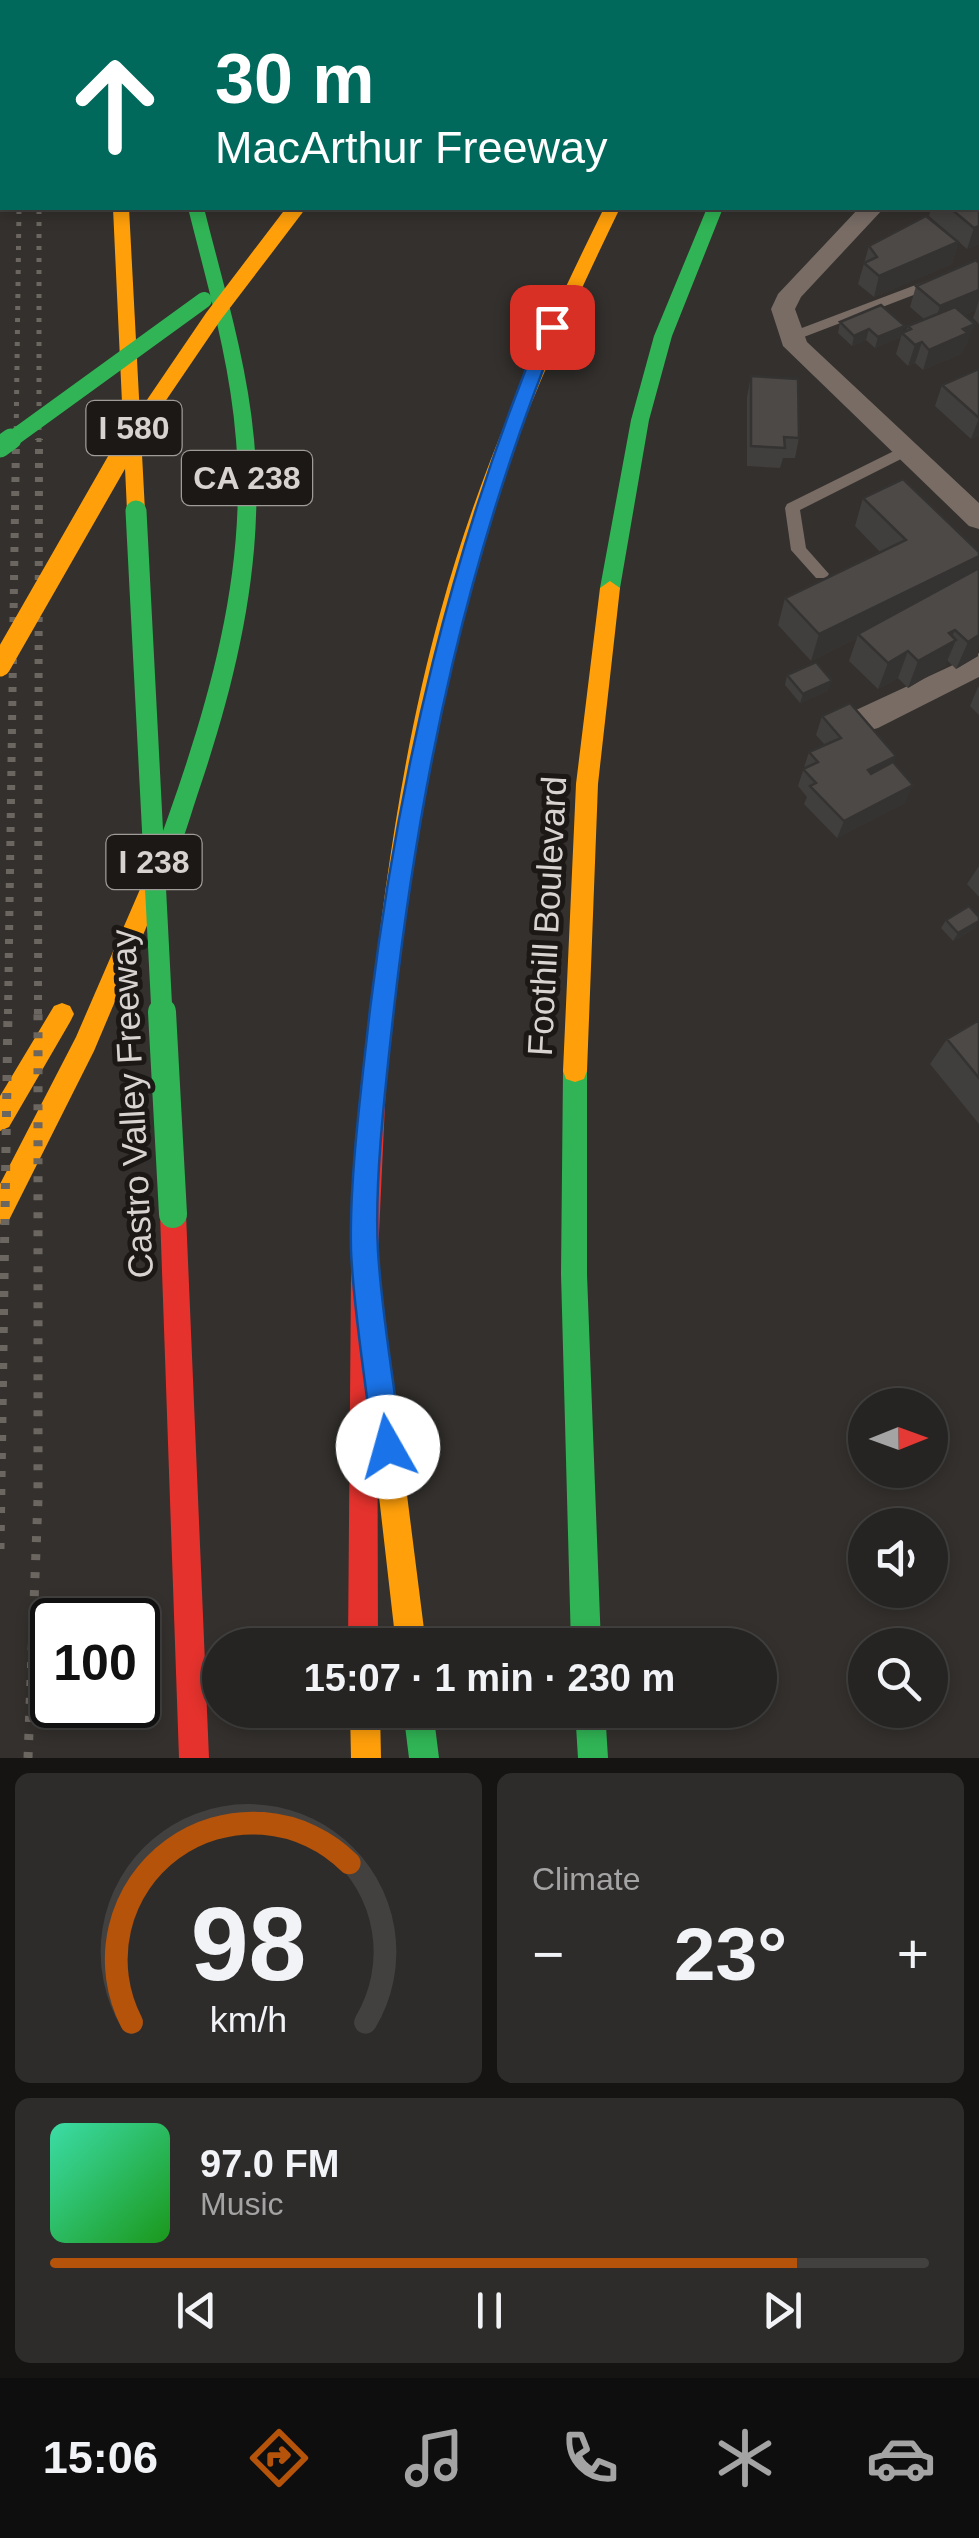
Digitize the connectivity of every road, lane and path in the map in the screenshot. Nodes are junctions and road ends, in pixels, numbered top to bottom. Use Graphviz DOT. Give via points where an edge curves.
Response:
graph roads {
  1 [pos="121,210"];
  2 [pos="196,210"];
  3 [pos="611,210"];
  4 [pos="714,210"];
  5 [pos="870,210"];
  6 [pos="306,213"];
  7 [pos="979,265"];
  8 [pos="791,337"];
  9 [pos="0,447"];
  10 [pos="904,451"];
  11 [pos="979,519"];
  12 [pos="820,574"];
  13 [pos="979,664"];
  14 [pos="0,666"];
  15 [pos="867,719"];
  16 [pos="202,748"];
  17 [pos="106,935"];
  18 [pos="74,992"];
  19 [pos="0,1119"];
  20 [pos="0,1211"];
  21 [pos="364,1250"];
  22 [pos="363,1628"];
  23 [pos="409,1628"];
  24 [pos="585,1628"];
  25 [pos="365,1728"];
  26 [pos="420,1728"];
  27 [pos="592,1728"];
  28 [pos="194,1758"];
  29 [pos="366,1758"];
  30 [pos="424,1758"];
  31 [pos="594,1758"];
  1 -- 28 [label="main road, Castro Valley Freeway / I 238, bridge"];
  2 -- 16 [label="main road, CA 238" via="239,400 248,488 237,618"];
  3 -- 21 [label="main road" via="523,394 448,630 395,900"];
  4 -- 24 [label="main road, Foothill Boulevard" via="663,336 640,420 603,628 587,784 574,1095"];
  5 -- 8 [label="street" via="790,294 783,309"];
  6 -- 9 [label="main road, bridge"];
  6 -- 14 [label="main road, I 580, bridge" via="210,316 150,403 57,555"];
  7 -- 8 [label="lane"];
  8 -- 10 [label="street"];
  10 -- 11 [label="street"];
  10 -- 12 [label="lane" via="792,508 799,550"];
  13 -- 15 [label="street"];
  16 -- 17 [label="main road, CA 238"];
  16 -- 20 [label="main road" via="140,927"];
  18 -- 19 [label="main road"];
  21 -- 22 [label="main road"];
  21 -- 23 [label="main road"];
  25 -- 29 [label="main road"];
  26 -- 30 [label="main road"];
  27 -- 31 [label="main road"];
}
